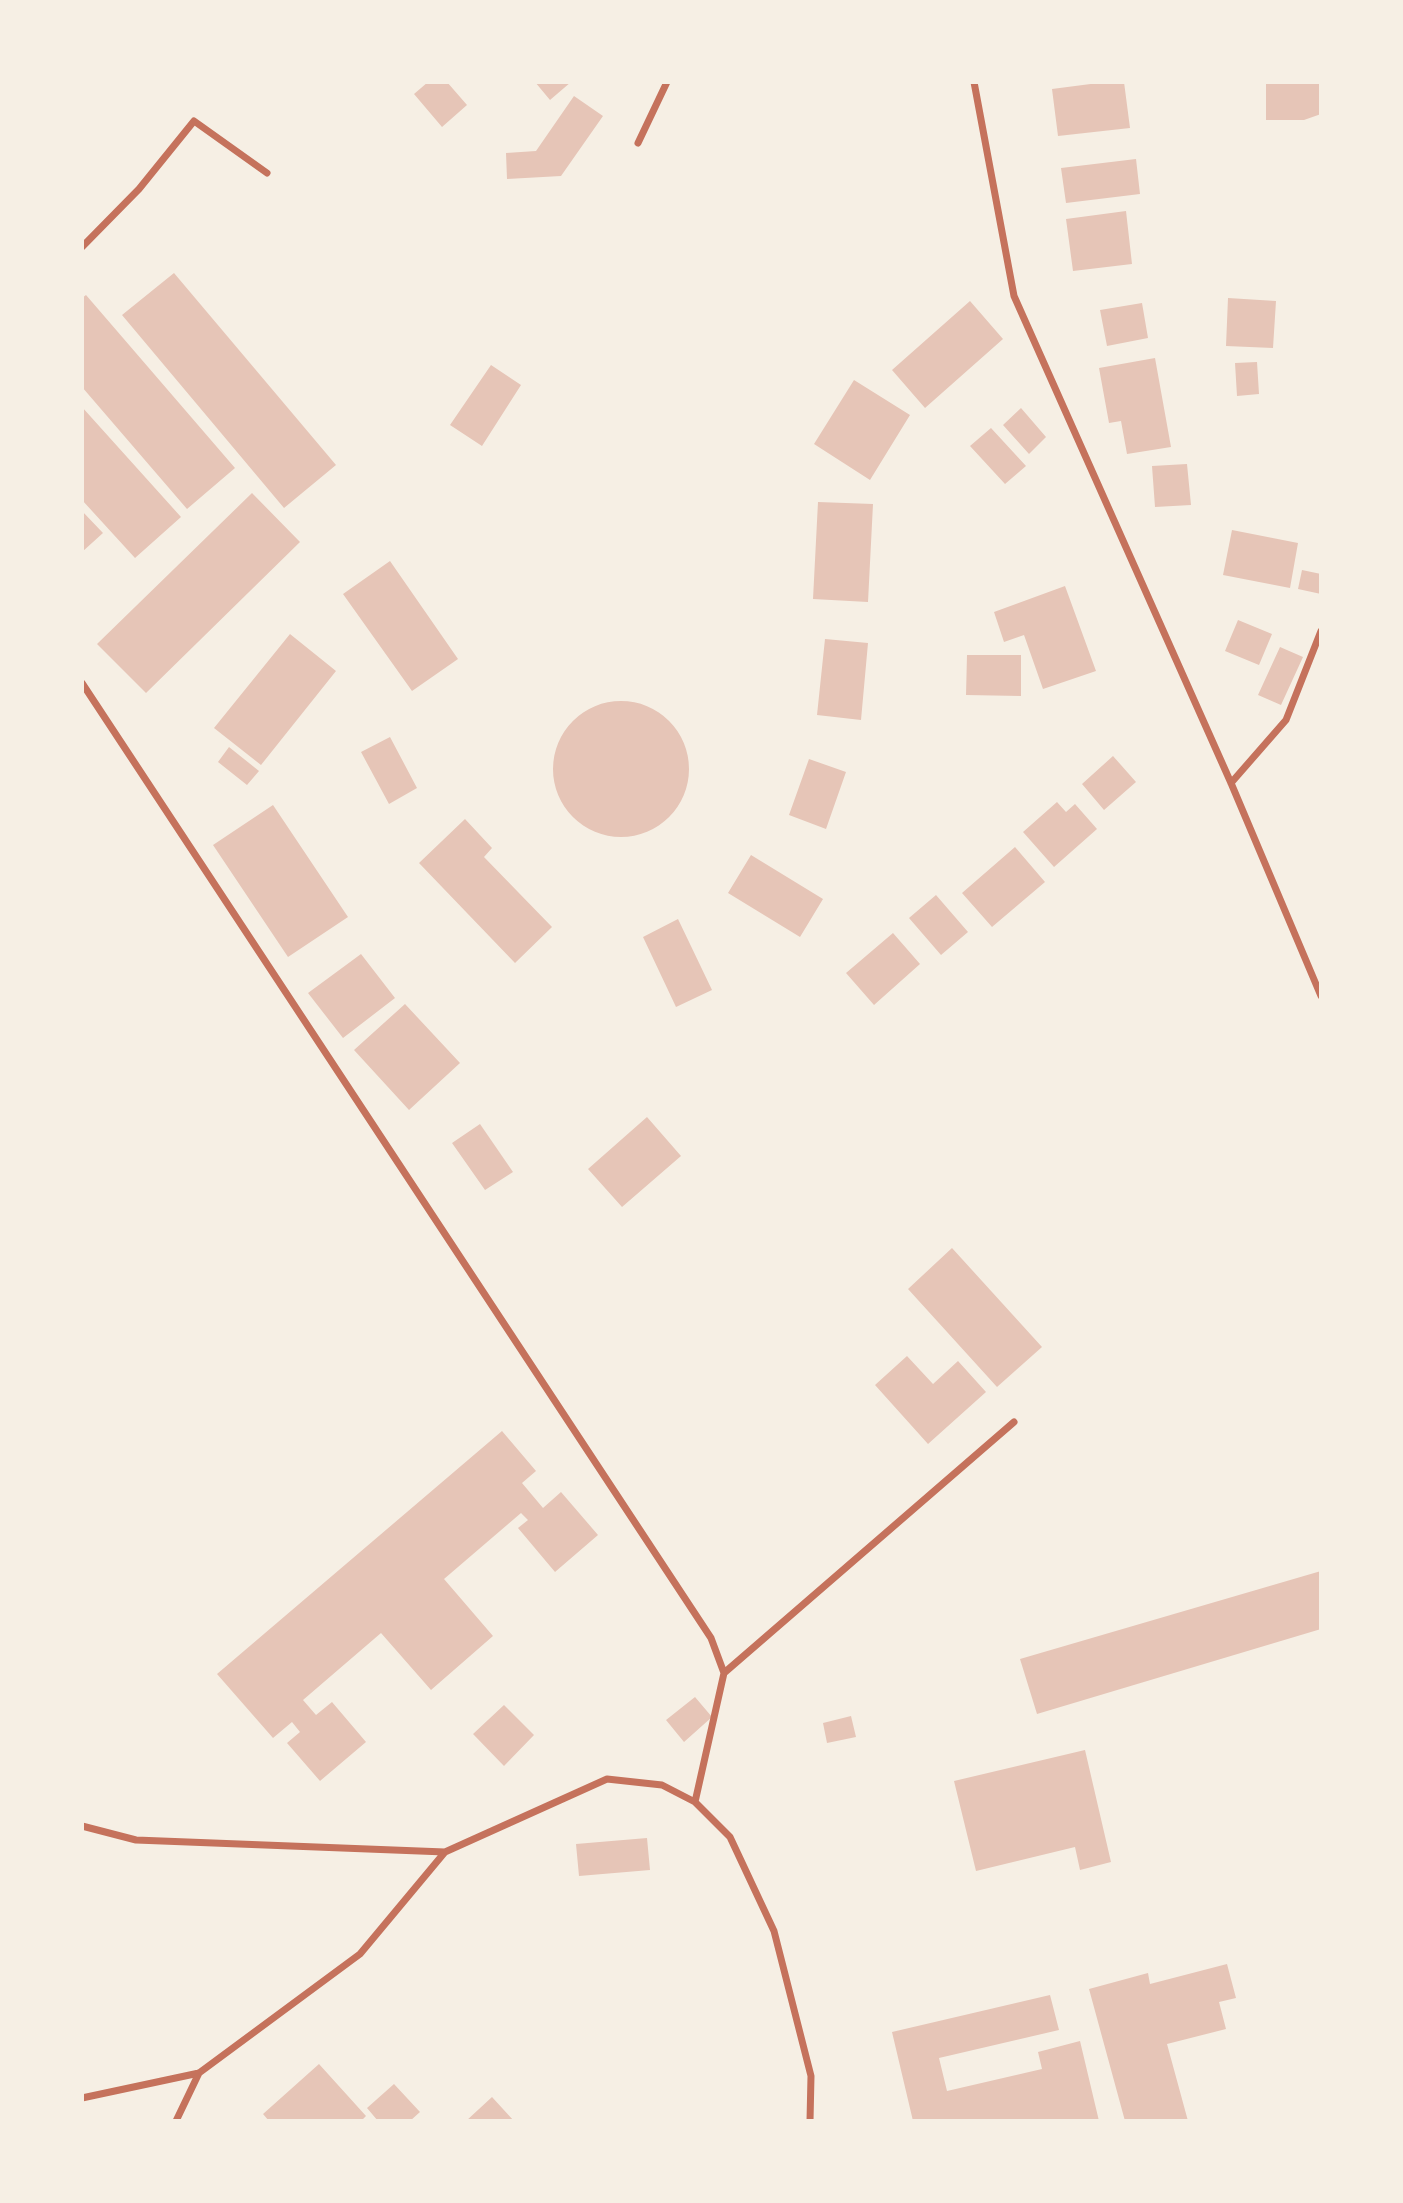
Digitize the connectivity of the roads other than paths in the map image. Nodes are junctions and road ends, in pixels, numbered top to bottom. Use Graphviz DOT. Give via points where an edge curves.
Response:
graph roads {
  1 [pos="667,82"];
  2 [pos="974,82"];
  3 [pos="638,144"];
  4 [pos="267,173"];
  5 [pos="82,247"];
  6 [pos="1321,631"];
  7 [pos="82,683"];
  8 [pos="1231,783"];
  9 [pos="1321,996"];
  10 [pos="1014,1422"];
  11 [pos="724,1673"];
  12 [pos="695,1802"];
  13 [pos="82,1826"];
  14 [pos="445,1852"];
  15 [pos="199,2073"];
  16 [pos="82,2098"];
  17 [pos="176,2121"];
  18 [pos="810,2121"];
  1 -- 3 [label="street"];
  2 -- 8 [label="street" via="1014,296"];
  4 -- 5 [label="street" via="194,121 139,189"];
  6 -- 8 [label="street" via="1286,720"];
  7 -- 11 [label="street" via="711,1638"];
  8 -- 9 [label="street"];
  10 -- 11 [label="street"];
  11 -- 12 [label="street"];
  12 -- 14 [label="street" via="662,1785 607,1779"];
  12 -- 18 [label="street" via="730,1837 774,1931 811,2076"];
  13 -- 14 [label="street" via="136,1840"];
  14 -- 15 [label="street" via="360,1954"];
  15 -- 16 [label="street"];
  15 -- 17 [label="street"];
}
